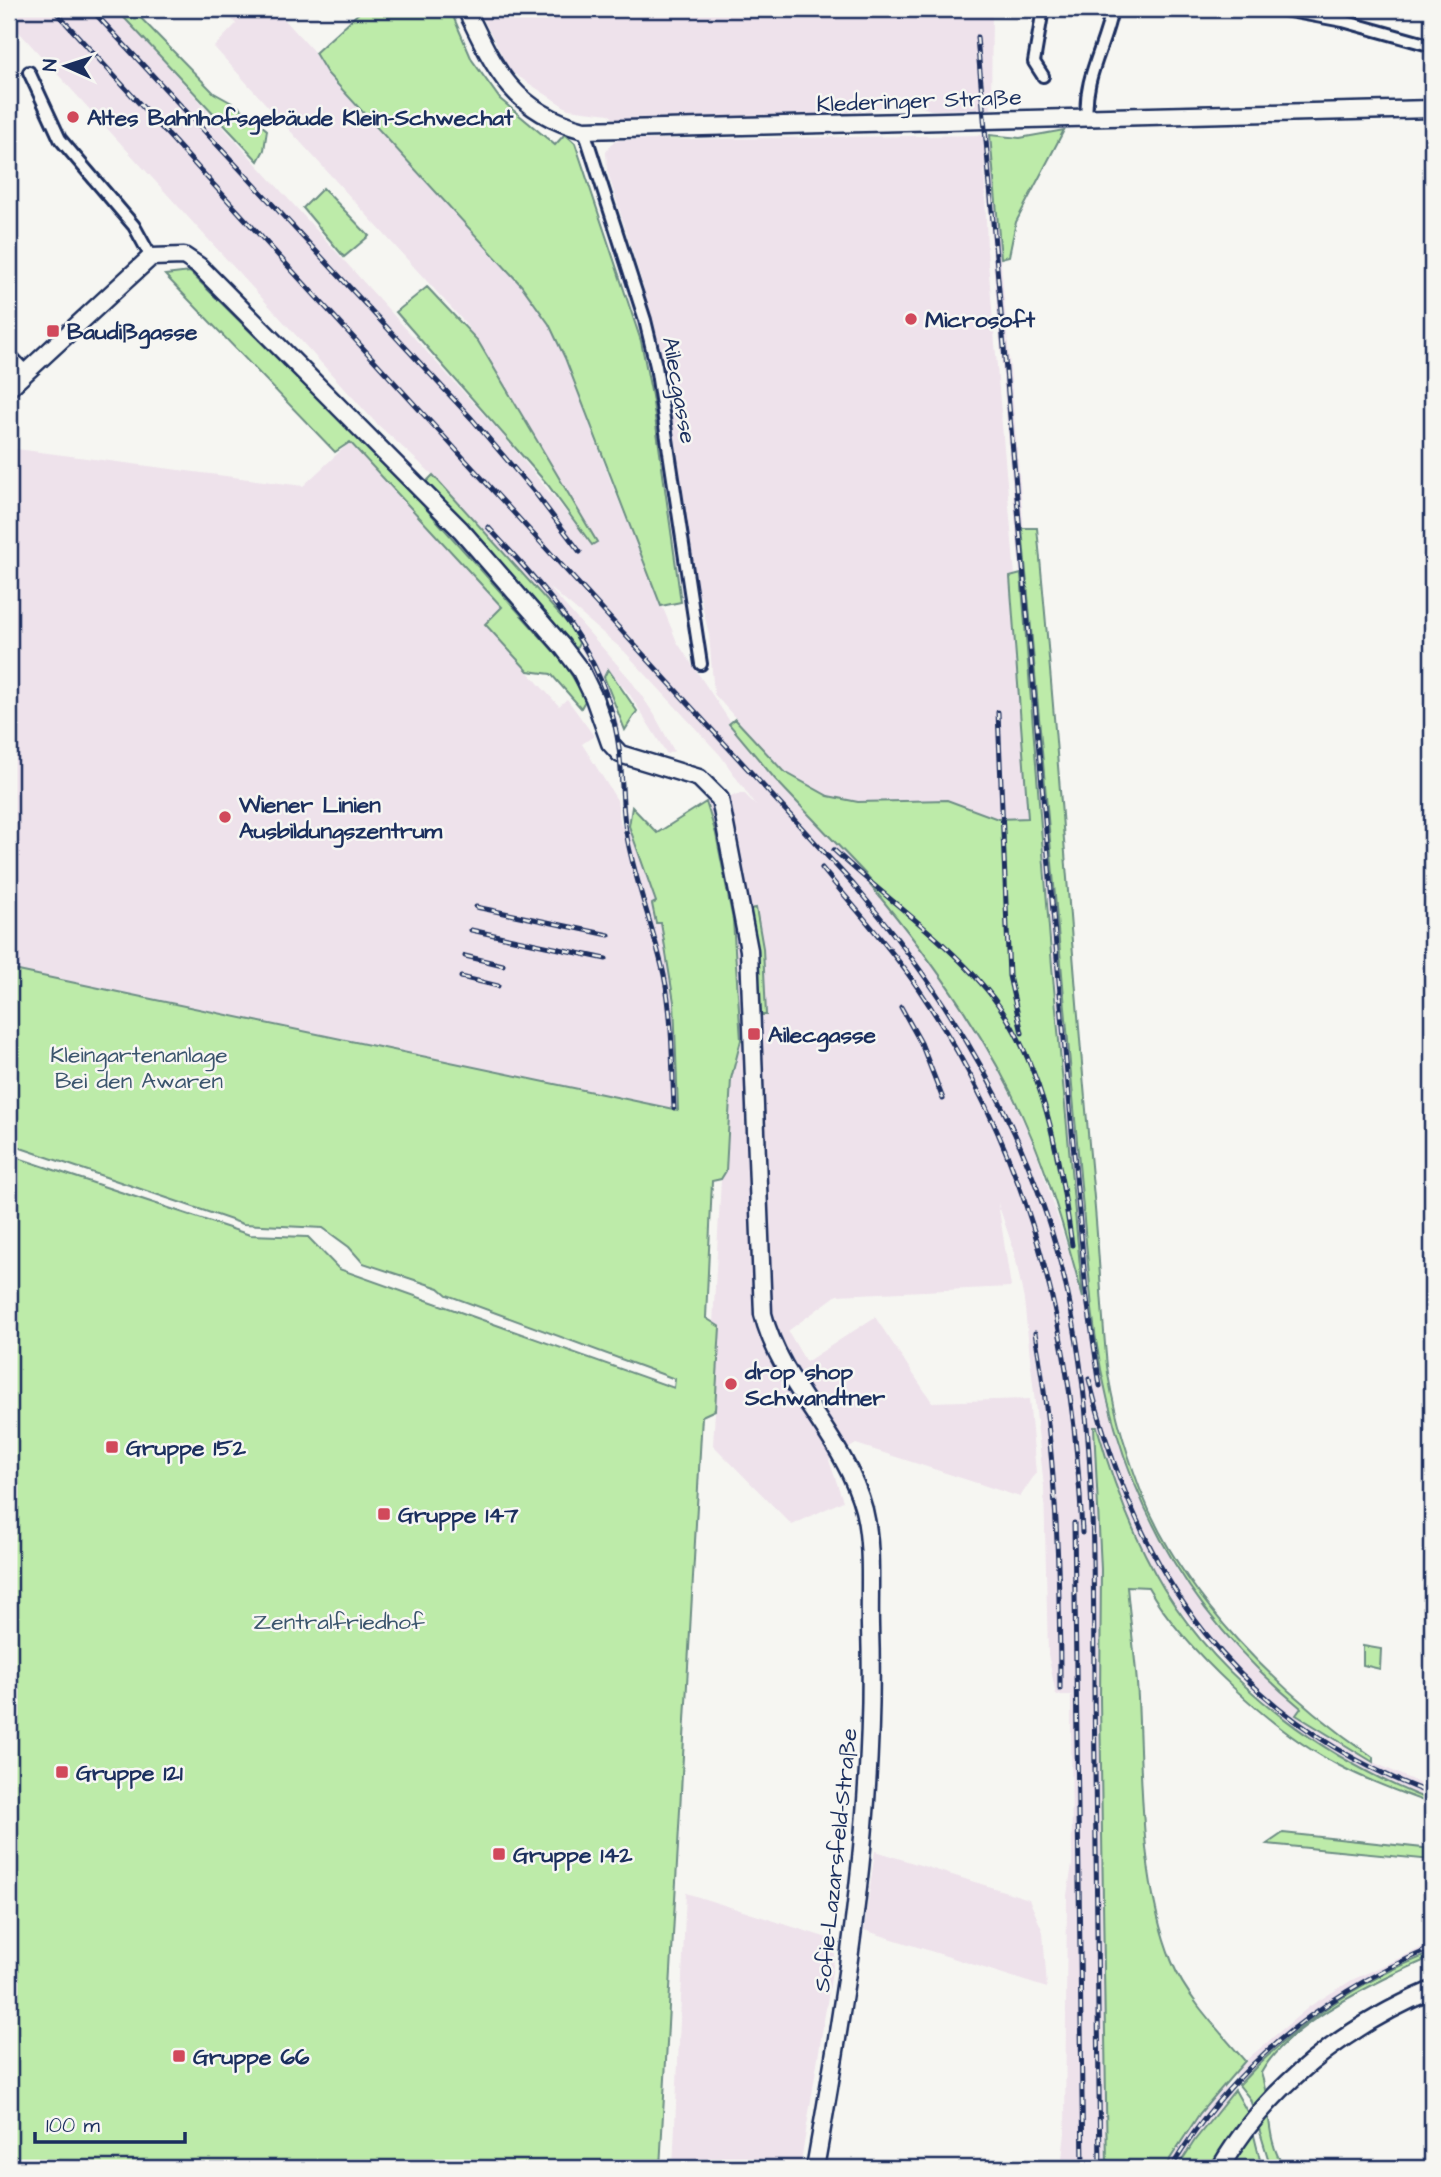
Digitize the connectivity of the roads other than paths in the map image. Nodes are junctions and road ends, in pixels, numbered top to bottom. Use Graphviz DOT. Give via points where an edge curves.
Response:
graph roads {
  1 [pos="466,9"];
  2 [pos="1043,9"];
  3 [pos="1112,9"];
  4 [pos="1278,9"];
  5 [pos="1429,45"];
  6 [pos="29,72"];
  7 [pos="1043,76"];
  8 [pos="1432,109"];
  9 [pos="1087,118"];
  10 [pos="584,130"];
  11 [pos="159,256"];
  12 [pos="9,354"];
  13 [pos="26,372"];
  14 [pos="9,388"];
  15 [pos="701,664"];
  16 [pos="1432,1990"];
  17 [pos="815,2168"];
  18 [pos="1220,2168"];
  1 -- 10 [label="street, Klederinger Straße" via="509,88 543,115"];
  2 -- 7 [label="street" via="1034,62"];
  3 -- 9 [label="street" via="1087,85"];
  4 -- 5 [label="street"];
  6 -- 11 [label="street" via="60,138"];
  8 -- 9 [label="street, Klederinger Straße"];
  9 -- 10 [label="street, Klederinger Straße"];
  10 -- 15 [label="street, Ailecgasse" via="656,366"];
  11 -- 13 [label="street"];
  11 -- 17 [label="street, Sofie-Lazarsfeld-Straße" via="184,256 199,266 461,530 581,671 610,744 620,754 678,769 709,785 720,799 749,950 763,1314 779,1357 855,1479 865,1514 868,1555 873,1710 867,1808 838,2034"];
  12 -- 13 [label="street"];
  13 -- 14 [label="street"];
  16 -- 18 [label="street" via="1358,2028 1308,2064 1269,2102"];
}
